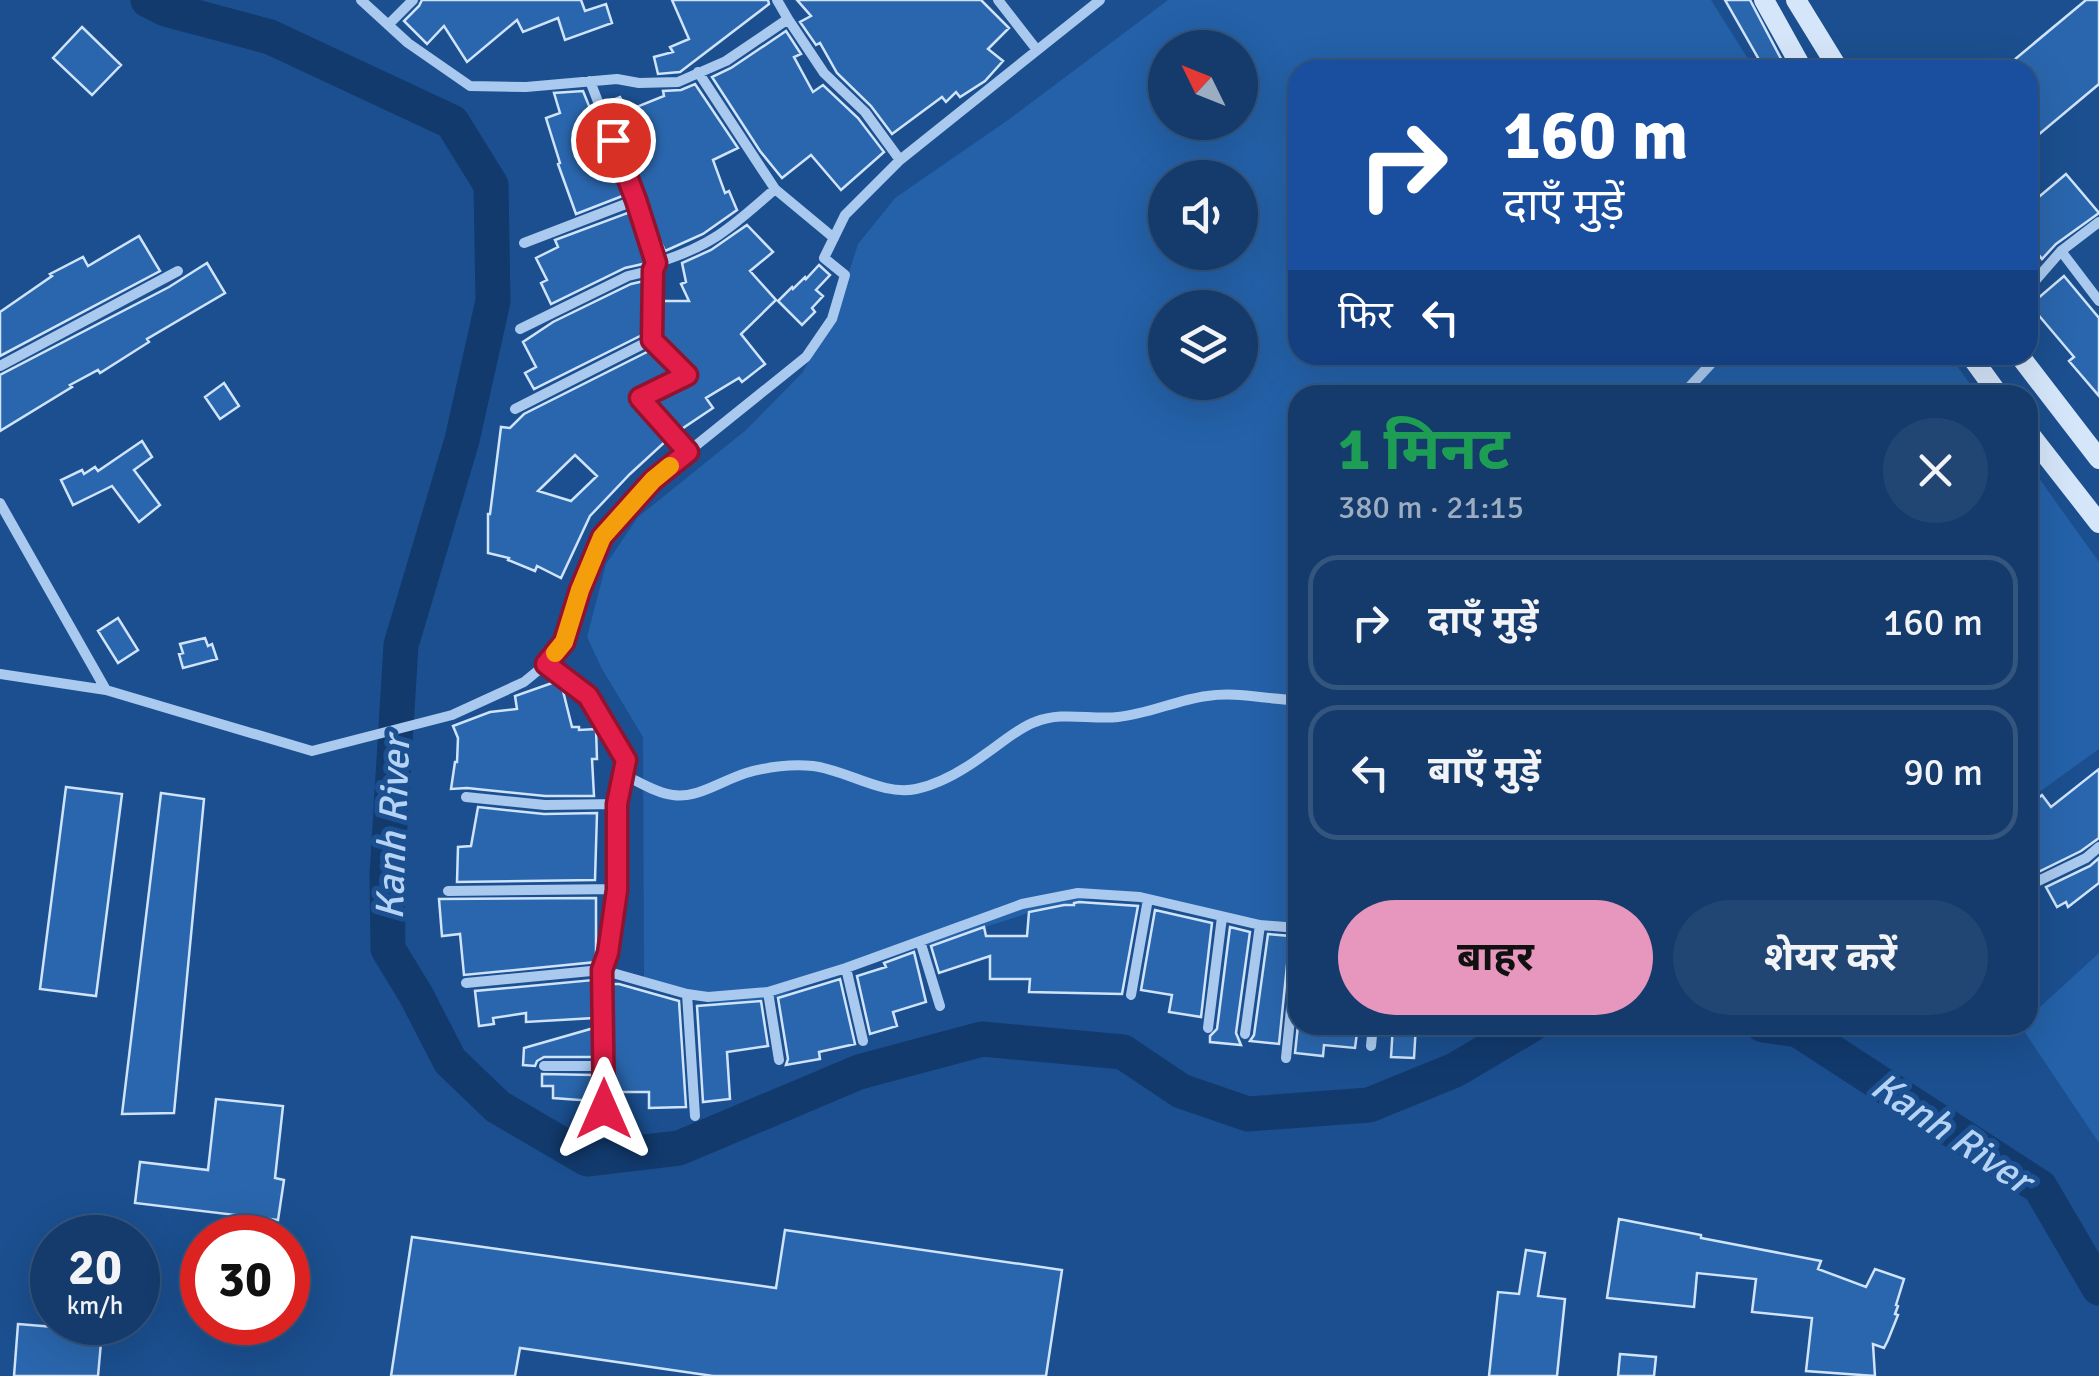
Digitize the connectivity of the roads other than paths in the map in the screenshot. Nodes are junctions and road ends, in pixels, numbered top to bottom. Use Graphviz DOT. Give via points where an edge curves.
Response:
graph roads {
  1 [pos="360,0"];
  2 [pos="413,0"];
  3 [pos="777,0"];
  4 [pos="998,0"];
  5 [pos="1100,0"];
  6 [pos="1764,0"];
  7 [pos="1796,0"];
  8 [pos="788,19"];
  9 [pos="388,24"];
  10 [pos="1037,50"];
  11 [pos="1797,60"];
  12 [pos="1834,60"];
  13 [pos="698,72"];
  14 [pos="590,81"];
  15 [pos="900,160"];
  16 [pos="775,189"];
  17 [pos="636,200"];
  18 [pos="2099,222"];
  19 [pos="834,238"];
  20 [pos="524,243"];
  21 [pos="2061,251"];
  22 [pos="654,266"];
  23 [pos="178,270"];
  24 [pos="2038,277"];
  25 [pos="2099,301"];
  26 [pos="520,329"];
  27 [pos="652,340"];
  28 [pos="1709,365"];
  29 [pos="2027,365"];
  30 [pos="0,366"];
  31 [pos="1691,385"];
  32 [pos="515,409"];
  33 [pos="2038,445"];
  34 [pos="688,452"];
  35 [pos="2099,459"];
  36 [pos="0,503"];
  37 [pos="2099,523"];
  38 [pos="546,664"];
  39 [pos="0,674"];
  40 [pos="106,690"];
  41 [pos="1288,699"];
  42 [pos="624,775"];
  43 [pos="466,796"];
  44 [pos="617,804"];
  45 [pos="2099,847"];
  46 [pos="2038,881"];
  47 [pos="617,890"];
  48 [pos="448,891"];
  49 [pos="1148,899"];
  50 [pos="1222,917"];
  51 [pos="1260,925"];
  52 [pos="1288,927"];
  53 [pos="920,941"];
  54 [pos="846,968"];
  55 [pos="602,970"];
  56 [pos="466,983"];
  57 [pos="768,992"];
  58 [pos="687,994"];
  59 [pos="1132,995"];
  60 [pos="940,1006"];
  61 [pos="1208,1028"];
  62 [pos="1245,1034"];
  63 [pos="1288,1035"];
  64 [pos="1372,1035"];
  65 [pos="863,1041"];
  66 [pos="1371,1046"];
  67 [pos="1286,1058"];
  68 [pos="780,1060"];
  69 [pos="544,1066"];
  70 [pos="603,1066"];
  71 [pos="604,1109"];
  72 [pos="694,1116"];
  1 -- 9 [label="street"];
  2 -- 9 [label="street"];
  3 -- 8 [label="street"];
  4 -- 10 [label="street"];
  5 -- 10 [label="street"];
  6 -- 11 [label="main road"];
  7 -- 12 [label="main road"];
  8 -- 13 [label="street"];
  8 -- 15 [label="street" via="824,74 865,112"];
  9 -- 14 [label="street" via="470,86"];
  10 -- 15 [label="street"];
  13 -- 14 [label="street" via="678,82"];
  13 -- 16 [label="street"];
  14 -- 17 [label="street"];
  15 -- 19 [label="street" via="845,216"];
  16 -- 19 [label="street"];
  16 -- 22 [label="street" via="728,231"];
  17 -- 20 [label="street"];
  17 -- 22 [label="street"];
  18 -- 21 [label="street"];
  19 -- 34 [label="street" via="824,258 845,276 832,320 806,357"];
  21 -- 24 [label="street"];
  21 -- 25 [label="street"];
  22 -- 26 [label="street"];
  22 -- 27 [label="street"];
  23 -- 30 [label="street"];
  27 -- 32 [label="street"];
  27 -- 34 [label="street" via="687,375 640,398"];
  28 -- 31 [label="street"];
  29 -- 35 [label="main road"];
  33 -- 37 [label="main road"];
  34 -- 38 [label="street" via="602,537 564,642"];
  36 -- 40 [label="street"];
  38 -- 40 [label="street" via="524,682 452,715 312,752"];
  38 -- 42 [label="street" via="588,696 626,760"];
  39 -- 40 [label="street"];
  41 -- 42 [label="street" via="1226,694 1127,716 1048,718 914,790 812,766 748,773 686,796"];
  42 -- 44 [label="street"];
  43 -- 44 [label="street"];
  44 -- 47 [label="street"];
  45 -- 46 [label="street"];
  47 -- 48 [label="street"];
  47 -- 55 [label="street"];
  49 -- 50 [label="street"];
  49 -- 53 [label="street" via="1078,893 1039,900"];
  49 -- 59 [label="street"];
  50 -- 51 [label="street"];
  50 -- 61 [label="street"];
  51 -- 52 [label="street"];
  51 -- 62 [label="street"];
  53 -- 54 [label="street"];
  53 -- 60 [label="street"];
  54 -- 57 [label="street"];
  54 -- 65 [label="street"];
  55 -- 56 [label="street"];
  55 -- 58 [label="street"];
  55 -- 70 [label="street"];
  57 -- 58 [label="street"];
  57 -- 68 [label="street"];
  58 -- 72 [label="street"];
  63 -- 67 [label="street"];
  64 -- 66 [label="street"];
  69 -- 70 [label="street"];
  70 -- 71 [label="street"];
}
